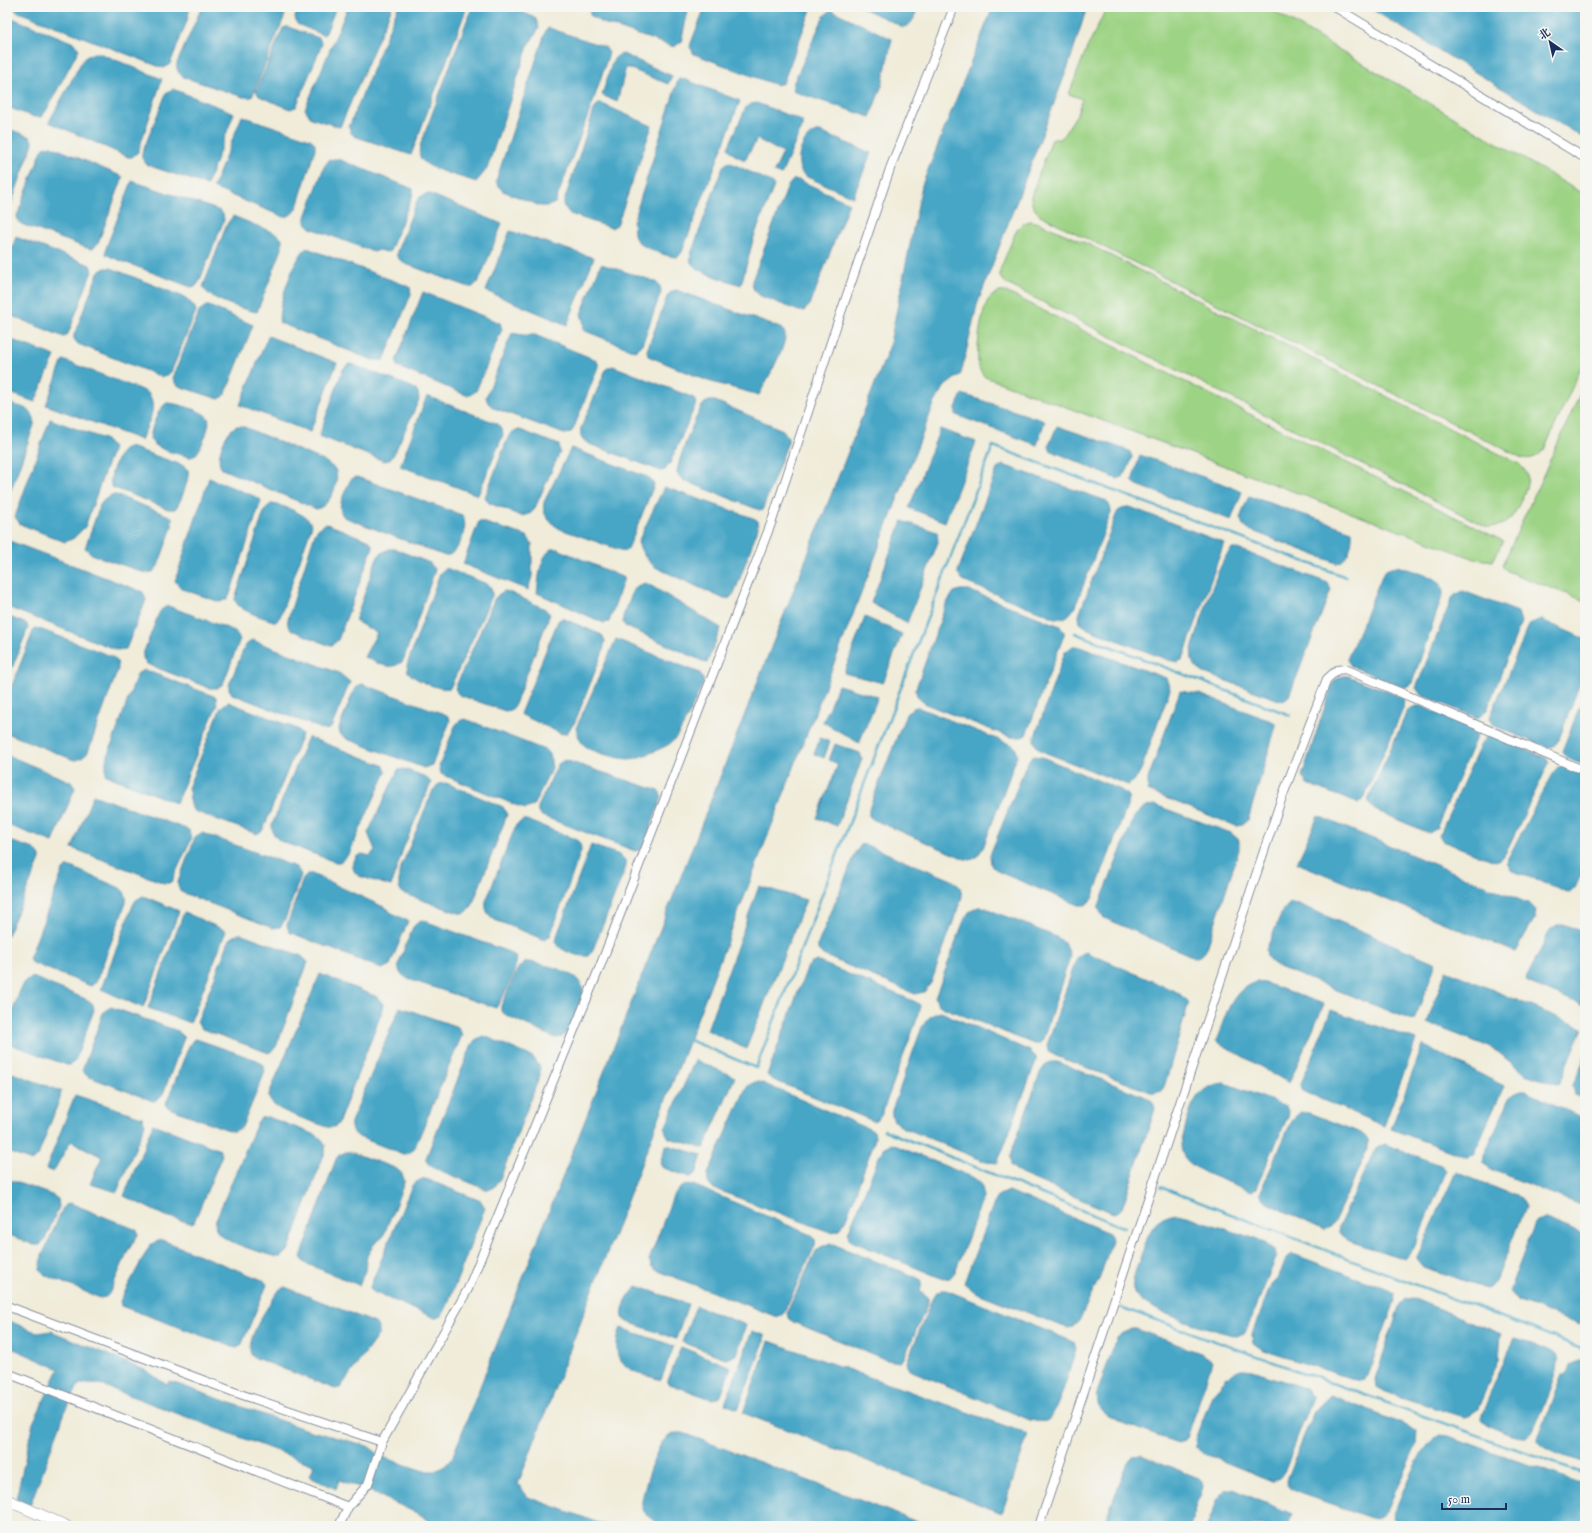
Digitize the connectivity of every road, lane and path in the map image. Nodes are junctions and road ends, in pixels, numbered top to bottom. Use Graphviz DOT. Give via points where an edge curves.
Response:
graph roads {
  1 [pos="954,7"];
  2 [pos="1335,7"];
  3 [pos="1585,158"];
  4 [pos="1585,771"];
  5 [pos="7,1306"];
  6 [pos="7,1373"];
  7 [pos="382,1442"];
  8 [pos="7,1500"];
  9 [pos="348,1507"];
  10 [pos="66,1526"];
  11 [pos="339,1526"];
  12 [pos="1039,1526"];
  1 -- 7 [label="street" via="891,166 772,521 599,969 468,1289"];
  2 -- 3 [label="street"];
  4 -- 12 [label="street" via="1345,669 1337,670 1327,679 1281,800"];
  5 -- 7 [label="street" via="234,1392"];
  6 -- 9 [label="street"];
  7 -- 9 [label="street" via="368,1484"];
  8 -- 10 [label="street"];
  9 -- 11 [label="street"];
}
